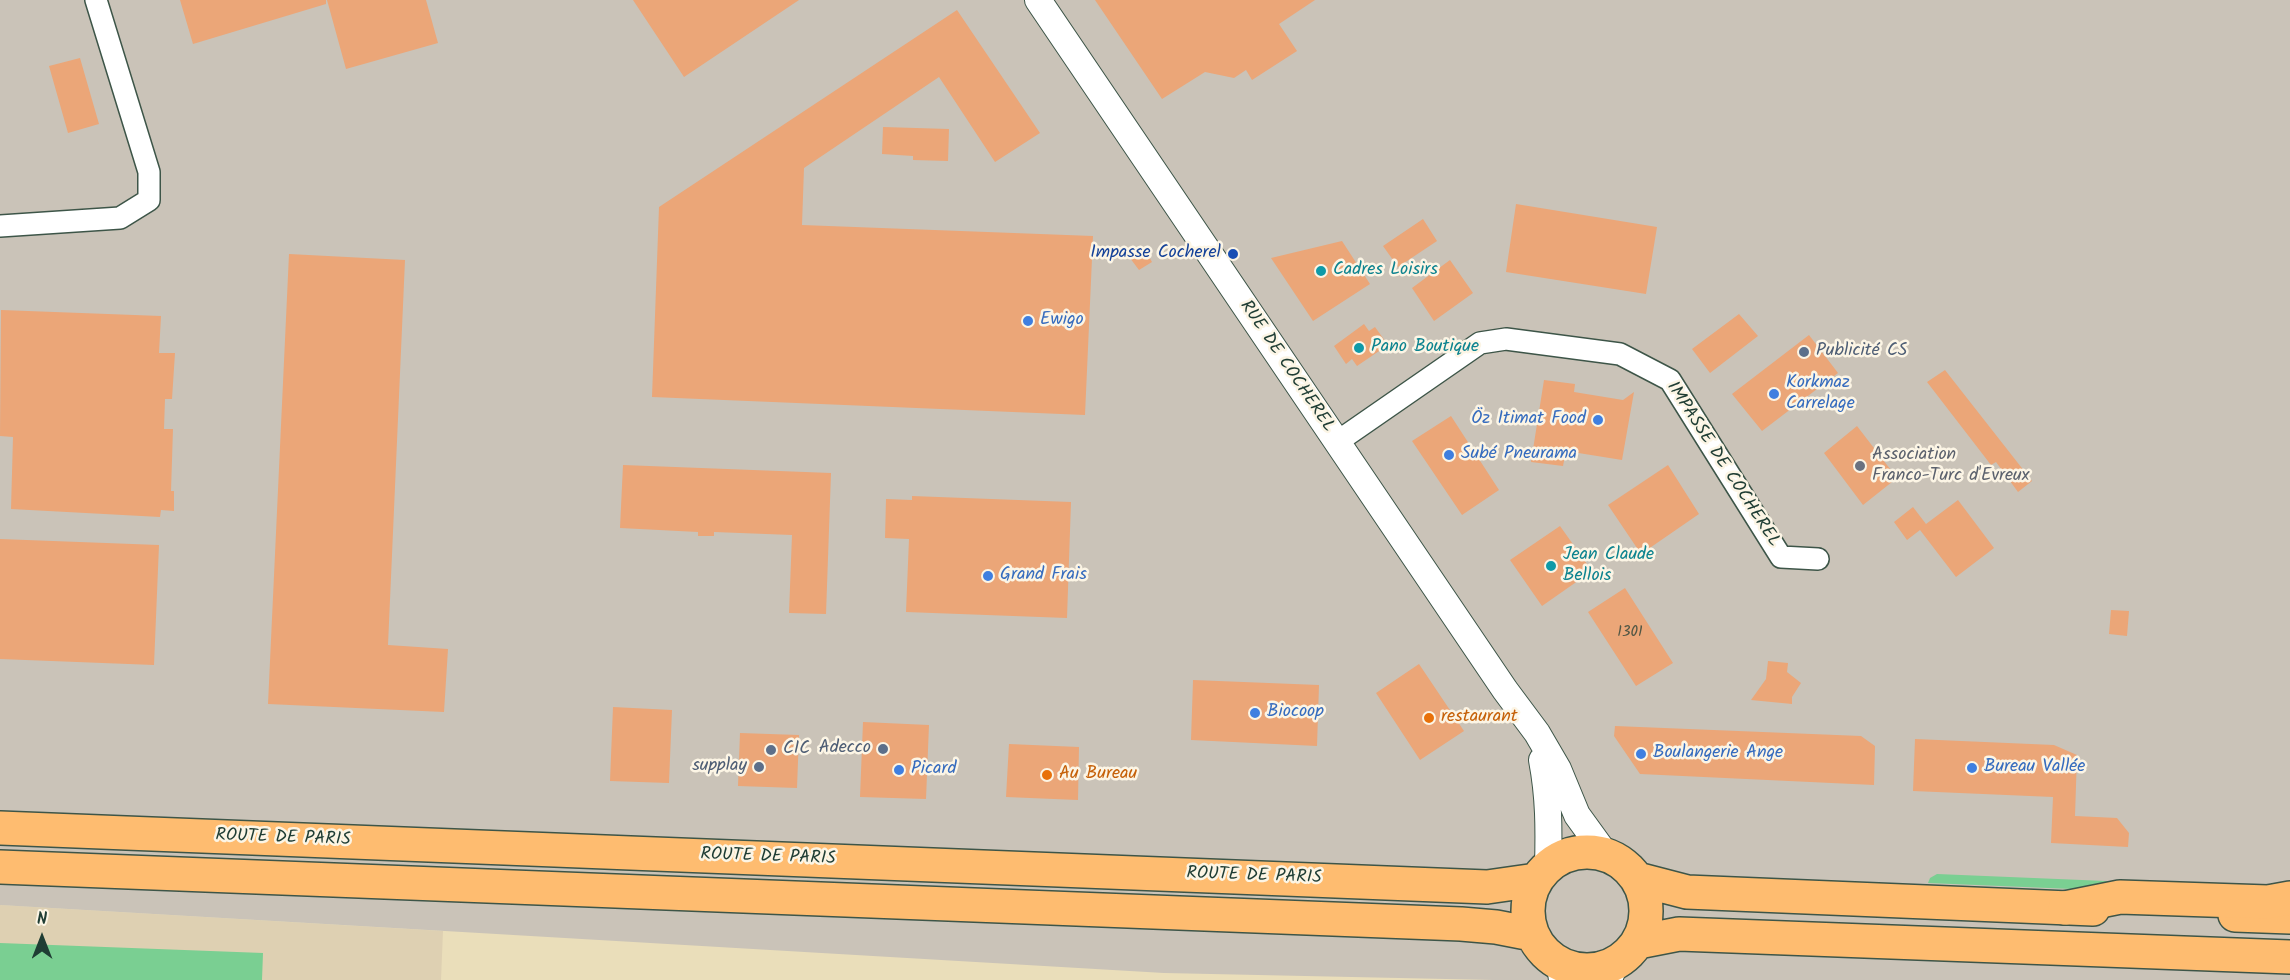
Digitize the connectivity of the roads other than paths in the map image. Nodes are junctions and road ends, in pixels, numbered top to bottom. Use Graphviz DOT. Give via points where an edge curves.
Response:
graph roads {
  1 [pos="96,0"];
  2 [pos="1038,0"];
  3 [pos="0,226"];
  4 [pos="1337,442"];
  5 [pos="1818,560"];
  6 [pos="1537,733"];
  7 [pos="0,828"];
  8 [pos="200,836"];
  9 [pos="0,840"];
  10 [pos="1606,855"];
  11 [pos="0,867"];
  12 [pos="1542,873"];
  13 [pos="1637,879"];
  14 [pos="2290,898"];
  15 [pos="2065,908"];
  16 [pos="2290,917"];
  17 [pos="1532,934"];
  18 [pos="2290,957"];
  19 [pos="1621,962"];
  20 [pos="1561,972"];
  1 -- 3 [label="street" via="149,172 149,200 120,218"];
  2 -- 4 [label="street, RUE DE COCHEREL"];
  4 -- 5 [label="street, IMPASSE DE COCHEREL" via="1480,343 1506,339 1620,354 1670,380 1781,557"];
  4 -- 6 [label="street, RUE DE COCHEREL"];
  6 -- 10 [label="street, RUE DE COCHEREL" via="1558,769 1577,815"];
  6 -- 12 [label="street, RUE DE COCHEREL" via="1550,818"];
  7 -- 8 [label="main road, ROUTE DE PARIS"];
  8 -- 9 [label="main road"];
  8 -- 12 [label="main road, ROUTE DE PARIS" via="1487,887"];
  10 -- 12 [label="main road" via="1576,853 1561,858"];
  10 -- 13 [label="main road" via="1623,864"];
  11 -- 17 [label="main road" via="1461,924"];
  12 -- 17 [label="main road" via="1529,897"];
  13 -- 15 [label="main road" via="1687,892"];
  13 -- 19 [label="main road" via="1644,894 1644,927"];
  14 -- 15 [label="main road" via="2268,902 2120,897"];
  15 -- 16 [label="main road"];
  17 -- 20 [label="main road"];
  18 -- 19 [label="main road" via="1679,934"];
  19 -- 20 [label="main road" via="1602,969"];
}
